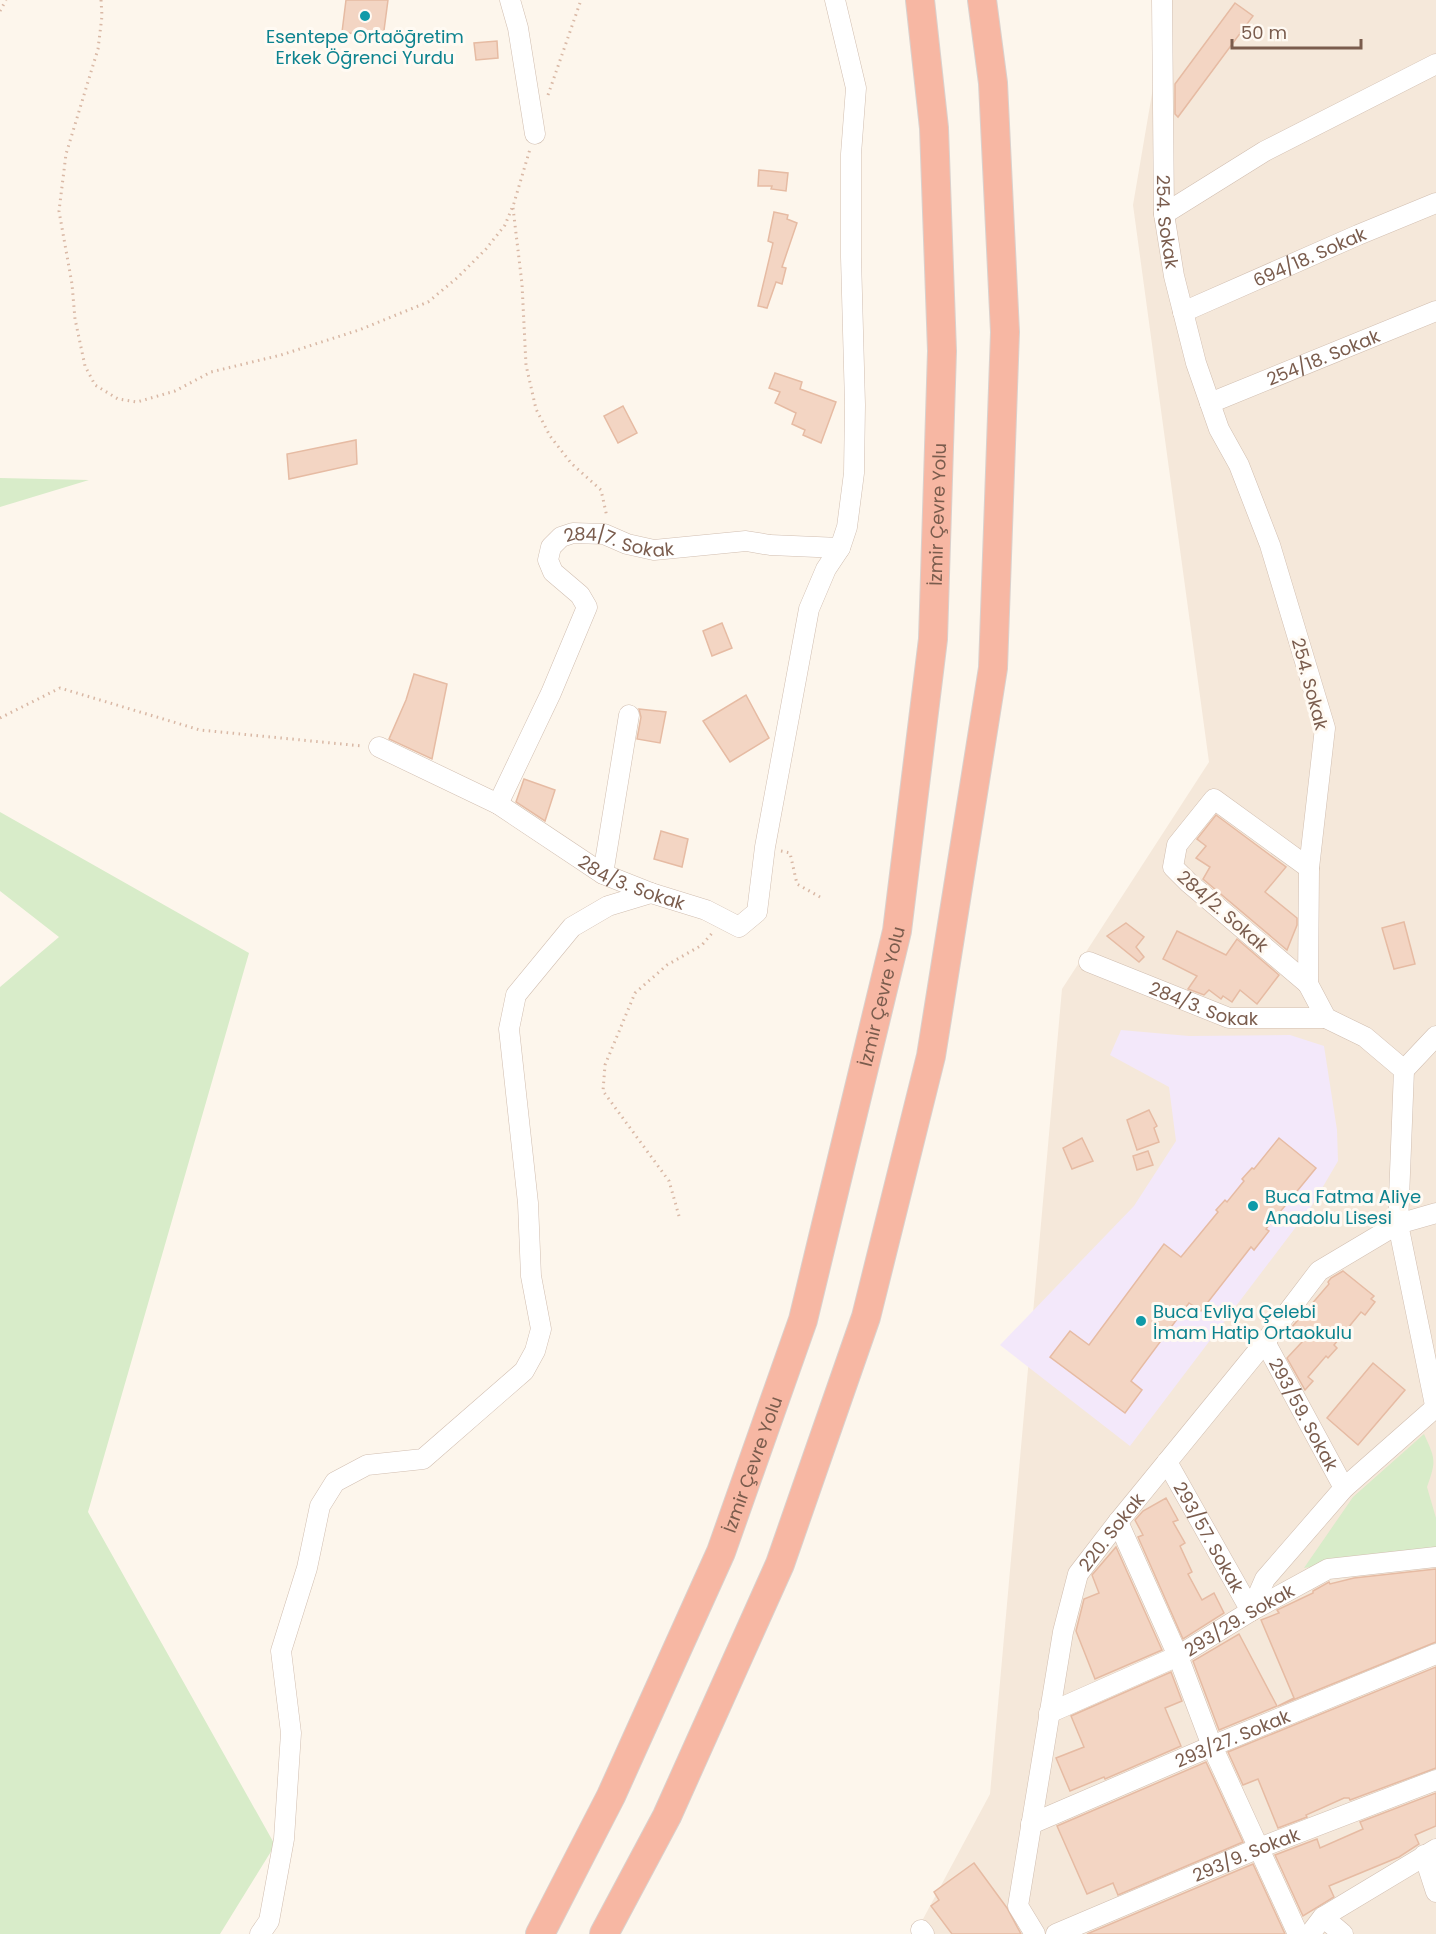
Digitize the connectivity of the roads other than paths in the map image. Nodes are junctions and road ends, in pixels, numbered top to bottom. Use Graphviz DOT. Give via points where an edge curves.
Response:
graph roads {
  1 [pos="510,0"];
  2 [pos="835,0"];
  3 [pos="920,0"];
  4 [pos="982,0"];
  5 [pos="1173,0"];
  6 [pos="1162,8"];
  7 [pos="1436,64"];
  8 [pos="535,134"];
  9 [pos="1436,203"];
  10 [pos="1164,214"];
  11 [pos="1436,311"];
  12 [pos="1183,312"];
  13 [pos="1210,403"];
  14 [pos="840,548"];
  15 [pos="629,715"];
  16 [pos="379,747"];
  17 [pos="498,804"];
  18 [pos="1309,868"];
  19 [pos="603,874"];
  20 [pos="651,893"];
  21 [pos="1089,962"];
  22 [pos="1308,984"];
  23 [pos="1326,1018"];
  24 [pos="1436,1036"];
  25 [pos="1404,1070"];
  26 [pos="1436,1213"];
  27 [pos="1398,1224"];
  28 [pos="1265,1342"];
  29 [pos="1436,1408"];
  30 [pos="1167,1462"];
  31 [pos="1344,1488"];
  32 [pos="1118,1522"];
  33 [pos="1436,1557"];
  34 [pos="1251,1611"];
  35 [pos="1436,1654"];
  36 [pos="1178,1656"];
  37 [pos="1049,1713"];
  38 [pos="1212,1746"];
  39 [pos="1436,1780"];
  40 [pos="1031,1824"];
  41 [pos="1259,1848"];
  42 [pos="1430,1852"];
  43 [pos="1436,1892"];
  44 [pos="1323,1917"];
  45 [pos="260,1934"];
  46 [pos="540,1934"];
  47 [pos="604,1934"];
  48 [pos="1035,1934"];
  49 [pos="1056,1934"];
  50 [pos="1298,1934"];
  51 [pos="1310,1934"];
  52 [pos="1343,1934"];
  1 -- 8 [label="street"];
  2 -- 14 [label="street" via="856,88 851,154 854,473 848,527"];
  3 -- 46 [label="highway, İzmir Çevre Yolu" via="934,128 942,351 933,639 897,931 803,1320 721,1552 611,1796"];
  4 -- 47 [label="highway" via="993,83 1005,332 993,668 931,1056 866,1317 780,1564 667,1816"];
  5 -- 6 [label="street"];
  6 -- 10 [label="street, 254. Sokak"];
  7 -- 10 [label="street" via="1265,151"];
  9 -- 12 [label="street, 694/18. Sokak"];
  10 -- 12 [label="street, 254. Sokak"];
  11 -- 13 [label="street, 254/18. Sokak"];
  12 -- 13 [label="street, 254. Sokak"];
  13 -- 18 [label="street, 254. Sokak" via="1270,545 1325,728"];
  14 -- 17 [label="street, 284/7. Sokak" via="746,541 654,550 604,534 573,533 561,537 551,547 548,560 553,572 580,595 587,607"];
  14 -- 20 [label="street, 284/3. Sokak" via="809,609 765,847 757,912 739,927 706,910"];
  15 -- 19 [label="street"];
  16 -- 17 [label="street, 284/3. Sokak"];
  17 -- 19 [label="street, 284/3. Sokak"];
  18 -- 22 [label="street, 254. Sokak"];
  18 -- 22 [label="street, 284/2. Sokak" via="1214,799 1177,845 1173,867"];
  19 -- 20 [label="street, 284/3. Sokak"];
  20 -- 45 [label="street" via="608,906 572,927 516,995 509,1029 528,1203 531,1276 541,1329 524,1371 423,1459 367,1465 335,1482 320,1506 307,1568 281,1651 291,1733 284,1839 269,1921"];
  21 -- 23 [label="street, 284/3. Sokak" via="1229,1018"];
  22 -- 23 [label="street, 254. Sokak"];
  23 -- 25 [label="street" via="1365,1037"];
  24 -- 25 [label="street"];
  25 -- 27 [label="street"];
  26 -- 27 [label="street, 220. Sokak"];
  27 -- 28 [label="street, 220. Sokak" via="1319,1271"];
  27 -- 29 [label="street"];
  28 -- 30 [label="street, 220. Sokak"];
  28 -- 31 [label="street, 293/59. Sokak"];
  29 -- 31 [label="street"];
  30 -- 32 [label="street, 220. Sokak"];
  30 -- 34 [label="street, 293/57. Sokak"];
  31 -- 34 [label="street" via="1266,1579"];
  32 -- 36 [label="street"];
  32 -- 37 [label="street, 220. Sokak" via="1078,1574"];
  33 -- 34 [label="street, 293/29. Sokak" via="1328,1569"];
  34 -- 36 [label="street, 293/29. Sokak"];
  35 -- 38 [label="street, 293/27. Sokak"];
  36 -- 37 [label="street, 293/29. Sokak"];
  36 -- 38 [label="street"];
  37 -- 40 [label="street, 220. Sokak"];
  38 -- 40 [label="street, 293/27. Sokak"];
  38 -- 41 [label="street"];
  39 -- 41 [label="street, 293/9. Sokak"];
  40 -- 48 [label="street, 220. Sokak" via="1018,1906"];
  41 -- 49 [label="street, 293/9. Sokak"];
  41 -- 50 [label="street"];
  42 -- 43 [label="street"];
  42 -- 44 [label="street"];
  44 -- 51 [label="street"];
  44 -- 52 [label="street"];
}
